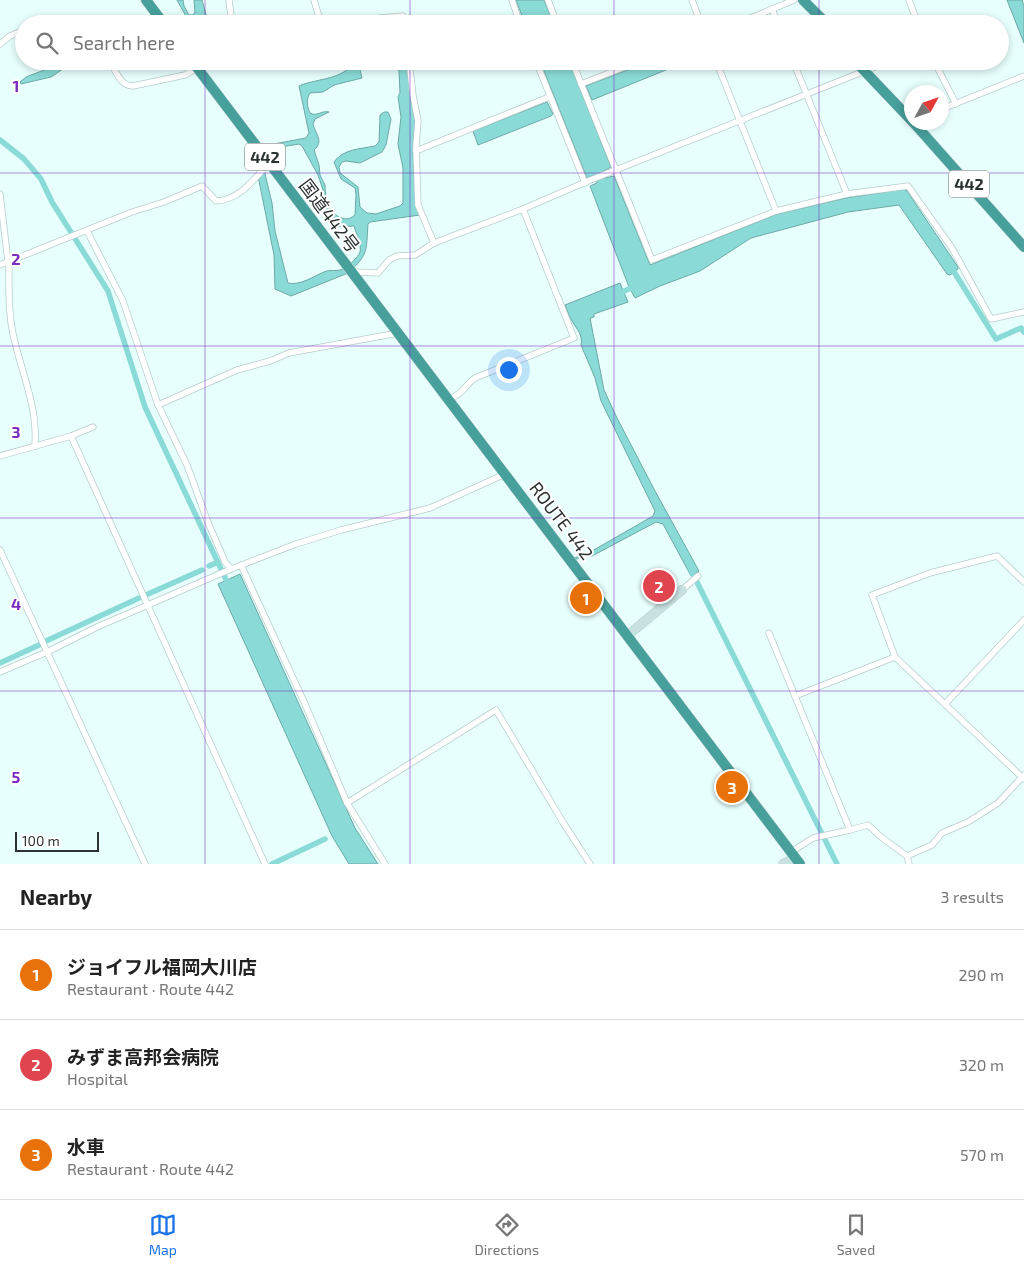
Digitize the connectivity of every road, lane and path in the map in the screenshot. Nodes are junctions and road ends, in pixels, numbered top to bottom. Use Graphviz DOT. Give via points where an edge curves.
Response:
graph roads {
  1 [pos="146,0"];
  2 [pos="229,0"];
  3 [pos="314,0"];
  4 [pos="512,0"];
  5 [pos="548,0"];
  6 [pos="692,0"];
  7 [pos="795,0"];
  8 [pos="804,0"];
  9 [pos="909,0"];
  10 [pos="772,9"];
  11 [pos="157,15"];
  12 [pos="231,15"];
  13 [pos="318,15"];
  14 [pos="517,15"];
  15 [pos="554,15"];
  16 [pos="698,15"];
  17 [pos="758,15"];
  18 [pos="774,15"];
  19 [pos="809,15"];
  20 [pos="818,15"];
  21 [pos="915,15"];
  22 [pos="15,34"];
  23 [pos="0,44"];
  24 [pos="115,70"];
  25 [pos="190,70"];
  26 [pos="198,70"];
  27 [pos="410,70"];
  28 [pos="540,70"];
  29 [pos="576,70"];
  30 [pos="617,70"];
  31 [pos="720,70"];
  32 [pos="797,70"];
  33 [pos="860,70"];
  34 [pos="869,70"];
  35 [pos="869,70"];
  36 [pos="939,70"];
  37 [pos="1024,76"];
  38 [pos="581,84"];
  39 [pos="807,95"];
  40 [pos="550,97"];
  41 [pos="904,104"];
  42 [pos="956,104"];
  43 [pos="949,106"];
  44 [pos="904,112"];
  45 [pos="740,122"];
  46 [pos="919,130"];
  47 [pos="928,130"];
  48 [pos="416,151"];
  49 [pos="269,163"];
  50 [pos="614,171"];
  51 [pos="586,182"];
  52 [pos="0,194"];
  53 [pos="847,194"];
  54 [pos="523,209"];
  55 [pos="776,211"];
  56 [pos="87,231"];
  57 [pos="1024,238"];
  58 [pos="434,243"];
  59 [pos="1024,247"];
  60 [pos="9,261"];
  61 [pos="0,265"];
  62 [pos="352,274"];
  63 [pos="1024,312"];
  64 [pos="398,333"];
  65 [pos="448,399"];
  66 [pos="158,406"];
  67 [pos="93,427"];
  68 [pos="71,436"];
  69 [pos="35,446"];
  70 [pos="0,456"];
  71 [pos="505,474"];
  72 [pos="0,550"];
  73 [pos="241,565"];
  74 [pos="230,570"];
  75 [pos="698,576"];
  76 [pos="1024,582"];
  77 [pos="682,590"];
  78 [pos="148,605"];
  79 [pos="1024,620"];
  80 [pos="769,634"];
  81 [pos="627,636"];
  82 [pos="47,652"];
  83 [pos="895,657"];
  84 [pos="0,672"];
  85 [pos="795,696"];
  86 [pos="945,704"];
  87 [pos="1023,777"];
  88 [pos="347,803"];
  89 [pos="850,830"];
  90 [pos="908,856"];
  91 [pos="795,858"];
  92 [pos="145,864"];
  93 [pos="264,864"];
  94 [pos="385,864"];
  95 [pos="590,864"];
  96 [pos="783,864"];
  97 [pos="909,864"];
  1 -- 11 [label="highway"];
  2 -- 12 [label="street"];
  3 -- 13 [label="street"];
  4 -- 14 [label="street"];
  5 -- 15 [label="street"];
  6 -- 16 [label="street"];
  7 -- 10 [label="street"];
  7 -- 19 [label="highway"];
  8 -- 20 [label="highway"];
  9 -- 21 [label="street"];
  10 -- 17 [label="street"];
  10 -- 18 [label="street"];
  22 -- 23 [label="street"];
  24 -- 25 [label="street" via="128,86 185,75"];
  26 -- 49 [label="highway, 国道442号 / 442"];
  27 -- 48 [label="street" via="418,121"];
  28 -- 40 [label="street"];
  29 -- 38 [label="street"];
  30 -- 38 [label="street"];
  31 -- 45 [label="street"];
  32 -- 39 [label="street"];
  33 -- 39 [label="street"];
  34 -- 41 [label="highway, 442"];
  35 -- 44 [label="highway, 442"];
  36 -- 42 [label="street"];
  37 -- 42 [label="street"];
  38 -- 50 [label="street"];
  39 -- 45 [label="street"];
  39 -- 53 [label="street"];
  40 -- 48 [label="street"];
  40 -- 51 [label="street"];
  42 -- 43 [label="street"];
  45 -- 50 [label="street"];
  45 -- 55 [label="street"];
  46 -- 59 [label="highway, 442"];
  47 -- 57 [label="highway, 442"];
  48 -- 58 [label="street" via="418,205"];
  49 -- 56 [label="street" via="234,198 216,200 202,186"];
  49 -- 62 [label="highway, 国道442号 / 442"];
  50 -- 51 [label="street"];
  50 -- 55 [label="street" via="652,260"];
  51 -- 54 [label="street"];
  52 -- 60 [label="street"];
  53 -- 55 [label="street"];
  53 -- 63 [label="street" via="908,186 952,248 991,320"];
  54 -- 58 [label="street"];
  54 -- 65 [label="street" via="574,338 475,378 459,395"];
  56 -- 60 [label="street"];
  56 -- 66 [label="street" via="123,301"];
  58 -- 62 [label="street" via="415,255 389,260 378,273"];
  60 -- 61 [label="street"];
  60 -- 69 [label="street" via="13,333 34,408"];
  62 -- 64 [label="highway, ROUTE 442 / 442"];
  64 -- 65 [label="highway, ROUTE 442 / 442"];
  64 -- 66 [label="street" via="289,353 237,370"];
  65 -- 71 [label="highway, ROUTE 442 / 442"];
  66 -- 74 [label="street" via="187,465"];
  67 -- 68 [label="street"];
  68 -- 69 [label="street"];
  68 -- 78 [label="street"];
  69 -- 70 [label="street"];
  71 -- 73 [label="street" via="430,508 364,523"];
  71 -- 81 [label="highway, ROUTE 442 / 442"];
  72 -- 82 [label="street"];
  73 -- 74 [label="street"];
  73 -- 88 [label="street"];
  74 -- 78 [label="street"];
  75 -- 77 [label="street"];
  76 -- 83 [label="street" via="997,556 930,573 872,595"];
  77 -- 81 [label="street"];
  78 -- 82 [label="street"];
  78 -- 93 [label="street"];
  79 -- 86 [label="street"];
  80 -- 85 [label="street"];
  81 -- 91 [label="highway, ROUTE 442 / 442"];
  82 -- 84 [label="street"];
  82 -- 92 [label="street"];
  83 -- 85 [label="street"];
  83 -- 86 [label="street"];
  85 -- 89 [label="street"];
  86 -- 87 [label="street"];
  87 -- 90 [label="street" via="998,803 968,822 942,833 932,846"];
  88 -- 94 [label="street"];
  88 -- 95 [label="street" via="496,710"];
  89 -- 90 [label="street" via="868,825"];
  89 -- 91 [label="street" via="813,838"];
  90 -- 97 [label="street"];
  91 -- 96 [label="street"];
}
